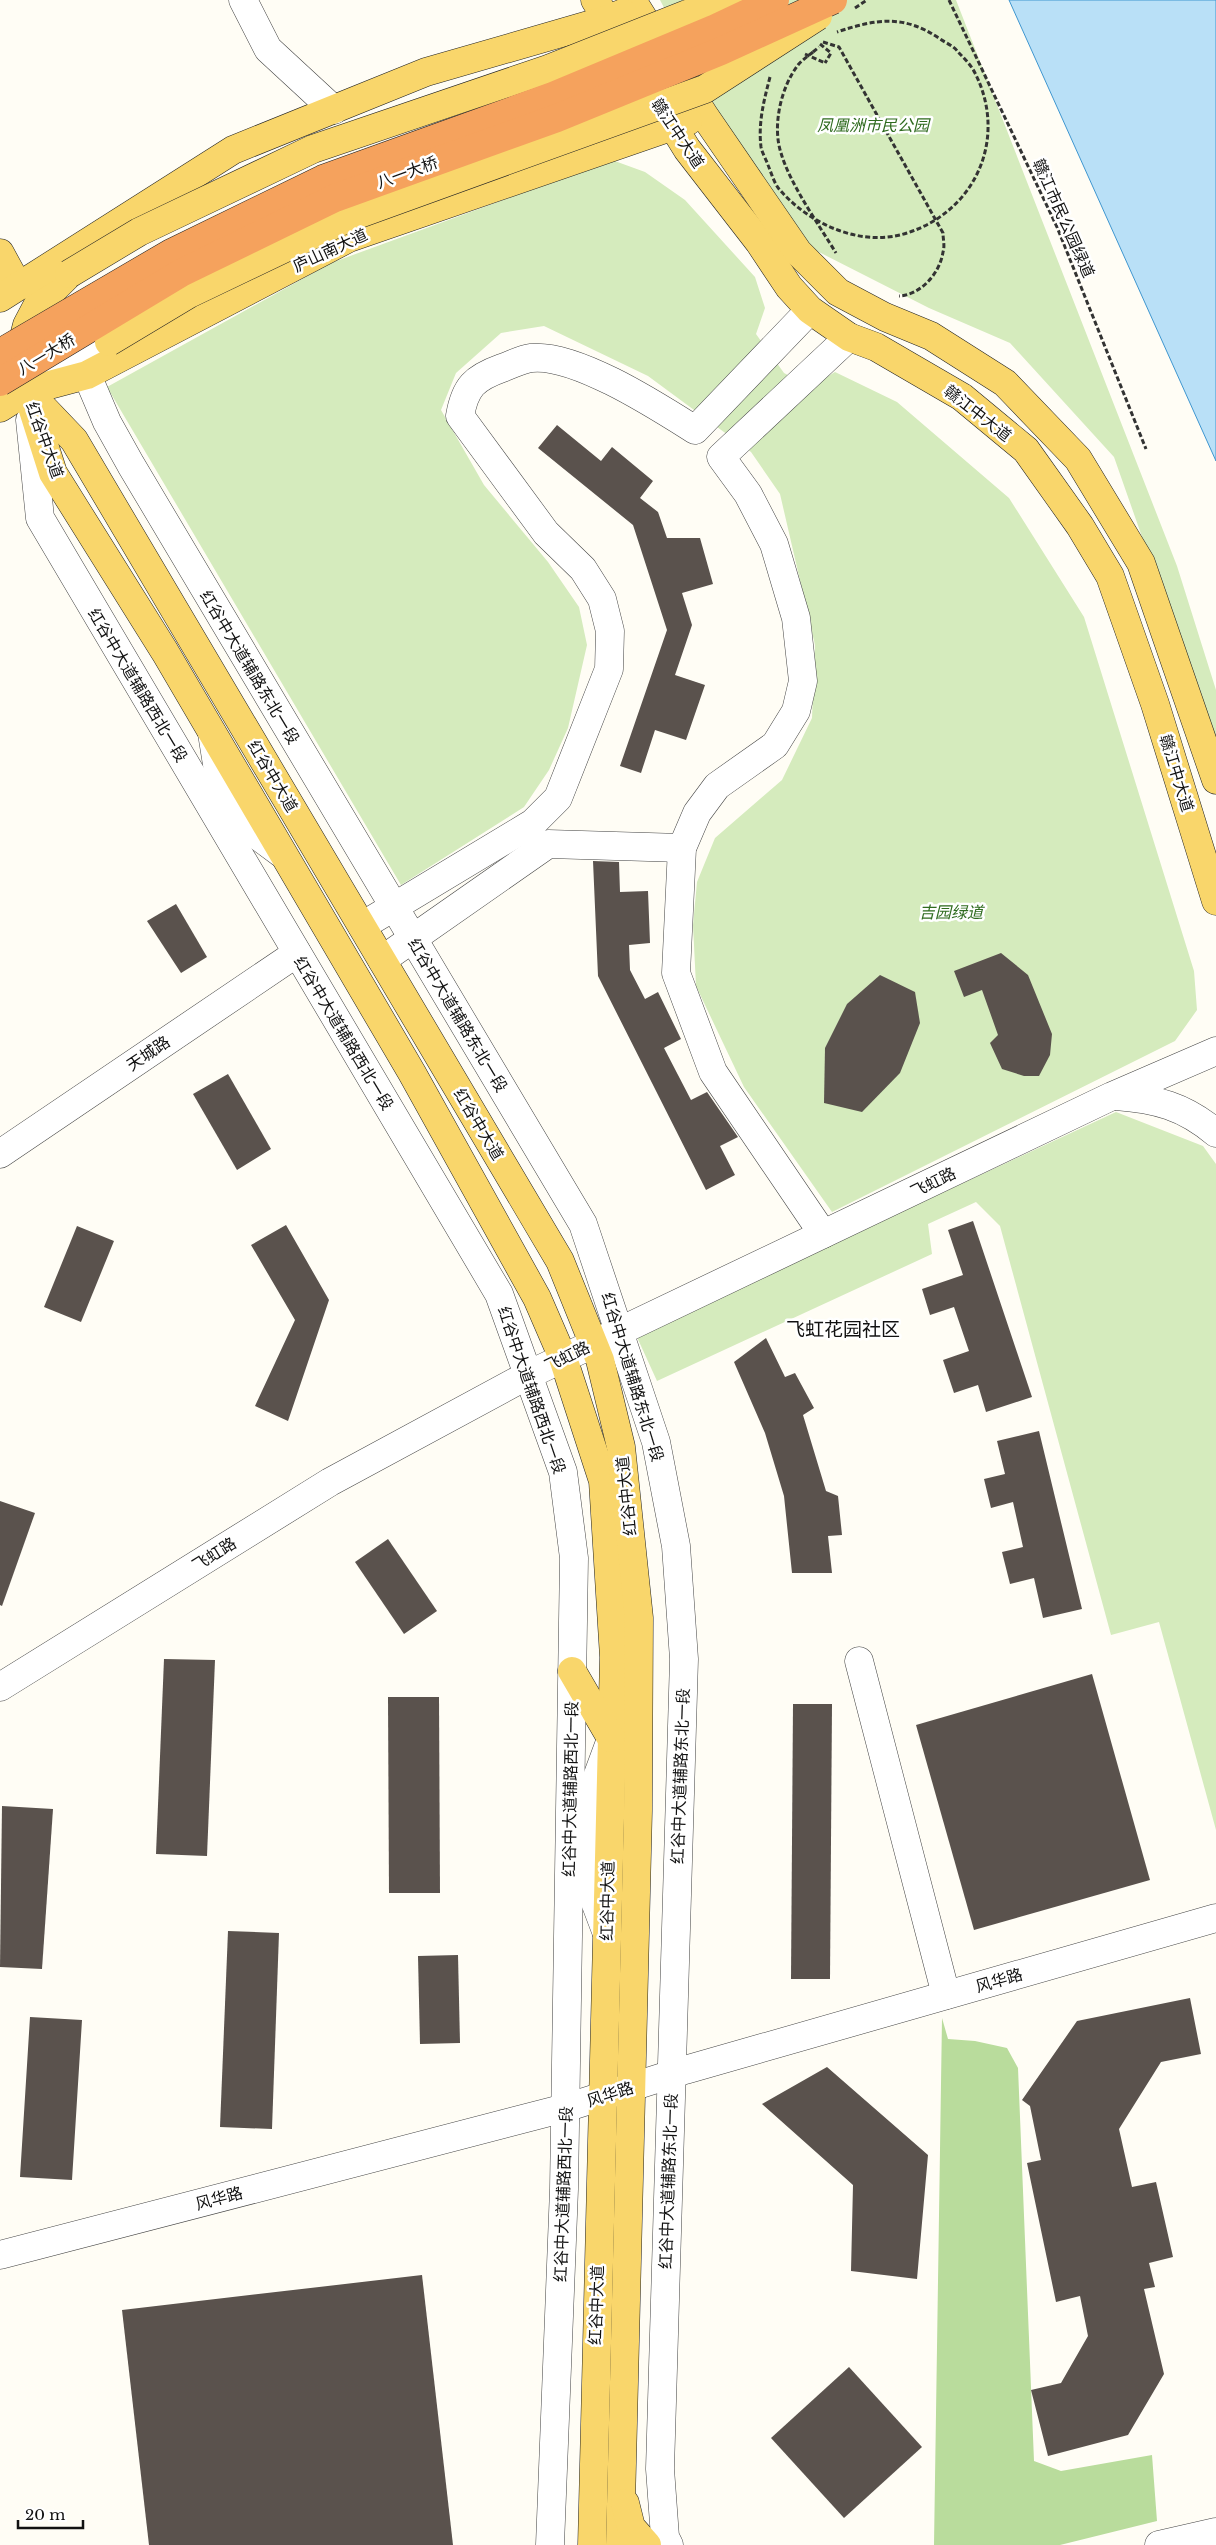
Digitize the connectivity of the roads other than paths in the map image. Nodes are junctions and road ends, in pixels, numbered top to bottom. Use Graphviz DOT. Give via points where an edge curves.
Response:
graph roads {
  1 [pos="243,0"];
  2 [pos="733,0"];
  3 [pos="775,0"];
  4 [pos="634,4"];
  5 [pos="842,4"];
  6 [pos="601,10"];
  7 [pos="334,110"];
  8 [pos="704,116"];
  9 [pos="672,127"];
  10 [pos="0,254"];
  11 [pos="9,292"];
  12 [pos="810,310"];
  13 [pos="849,336"];
  14 [pos="109,342"];
  15 [pos="0,353"];
  16 [pos="87,375"];
  17 [pos="0,382"];
  18 [pos="27,391"];
  19 [pos="0,408"];
  20 [pos="694,430"];
  21 [pos="721,457"];
  22 [pos="1216,780"];
  23 [pos="540,833"];
  24 [pos="682,848"];
  25 [pos="1216,901"];
  26 [pos="394,907"];
  27 [pos="362,926"];
  28 [pos="412,939"];
  29 [pos="296,953"];
  30 [pos="382,960"];
  31 [pos="1216,1051"];
  32 [pos="1112,1096"];
  33 [pos="1216,1133"];
  34 [pos="0,1154"];
  35 [pos="823,1234"];
  36 [pos="619,1331"];
  37 [pos="594,1343"];
  38 [pos="563,1358"];
  39 [pos="528,1375"];
  40 [pos="859,1660"];
  41 [pos="572,1670"];
  42 [pos="0,1686"];
  43 [pos="611,1738"];
  44 [pos="1216,1918"];
  45 [pos="946,1995"];
  46 [pos="672,2074"];
  47 [pos="632,2087"];
  48 [pos="602,2097"];
  49 [pos="565,2108"];
  50 [pos="0,2255"];
  51 [pos="593,2473"];
  52 [pos="622,2492"];
  53 [pos="1216,2532"];
  54 [pos="1185,2542"];
  55 [pos="550,2545"];
  56 [pos="572,2545"];
  57 [pos="592,2545"];
  58 [pos="620,2545"];
  59 [pos="647,2545"];
  60 [pos="669,2545"];
  61 [pos="1158,2545"];
  1 -- 7 [label="street" via="268,48"];
  2 -- 18 [label="main road, bridge" via="687,14 548,69 313,149 139,232 69,274 37,306 27,325 20,352"];
  3 -- 15 [label="highway, 八一大桥, bridge" via="553,96 323,178 171,253"];
  4 -- 6 [label="main road"];
  4 -- 8 [label="main road, 赣江中大道"];
  5 -- 14 [label="main road, bridge" via="705,89 348,218 189,294"];
  5 -- 17 [label="highway, 八一大桥, bridge" via="556,118 335,198 181,273"];
  6 -- 7 [label="main road" via="426,72"];
  6 -- 9 [label="main road, 赣江中大道"];
  7 -- 11 [label="main road" via="233,150"];
  8 -- 9 [label="main road, 庐山南大道"];
  8 -- 22 [label="main road, 赣江中大道" via="798,252 838,292 884,317 931,336 1005,383 1078,459 1141,563"];
  9 -- 12 [label="main road, 赣江中大道" via="789,287"];
  9 -- 16 [label="main road, 庐山南大道" via="349,238"];
  10 -- 11 [label="main road"];
  12 -- 13 [label="main road, 赣江中大道"];
  12 -- 20 [label="street"];
  13 -- 21 [label="street"];
  13 -- 25 [label="main road, 赣江中大道" via="962,397 1026,450 1080,526 1113,585 1155,704"];
  14 -- 18 [label="street"];
  16 -- 18 [label="main road, 庐山南大道"];
  16 -- 26 [label="street, 红谷中大道辅路东北一段" via="106,422"];
  18 -- 19 [label="main road, 庐山南大道"];
  18 -- 27 [label="main road, 红谷中大道" via="74,440"];
  18 -- 29 [label="street, 红谷中大道辅路西北一段" via="40,518"];
  18 -- 38 [label="main road, 红谷中大道" via="53,473 212,732 412,1073 537,1298"];
  20 -- 21 [label="street"];
  20 -- 23 [label="street" via="644,398 572,364 531,358 484,374 464,394 460,416 546,533 582,569 602,599 610,631 609,669 558,798"];
  21 -- 24 [label="street" via="748,494 774,544 796,618 803,681 796,711 775,745 717,786 697,813"];
  23 -- 24 [label="street"];
  23 -- 26 [label="street"];
  23 -- 28 [label="street"];
  24 -- 35 [label="street" via="676,973 713,1072"];
  26 -- 27 [label="street"];
  26 -- 28 [label="street, 红谷中大道辅路东北一段"];
  27 -- 30 [label="main road, 红谷中大道"];
  28 -- 30 [label="street"];
  28 -- 36 [label="street, 红谷中大道辅路东北一段" via="583,1224"];
  29 -- 34 [label="street, 天城路"];
  29 -- 39 [label="street, 红谷中大道辅路西北一段" via="499,1294"];
  30 -- 37 [label="main road, 红谷中大道" via="560,1261"];
  31 -- 32 [label="street, 飞虹路"];
  32 -- 33 [label="street" via="1150,1099 1172,1106 1199,1119"];
  32 -- 35 [label="street, 飞虹路"];
  35 -- 36 [label="street, 飞虹路"];
  36 -- 37 [label="street, 飞虹路"];
  36 -- 46 [label="street, 红谷中大道辅路东北一段" via="656,1442 676,1546 684,1660"];
  37 -- 38 [label="street, 飞虹路"];
  37 -- 47 [label="main road, 红谷中大道" via="621,1446 639,1618"];
  38 -- 39 [label="street, 飞虹路"];
  38 -- 43 [label="main road, 红谷中大道" via="604,1481 614,1657"];
  39 -- 41 [label="street, 红谷中大道辅路西北一段" via="563,1472 574,1558"];
  39 -- 42 [label="street, 飞虹路" via="330,1482"];
  40 -- 45 [label="street"];
  41 -- 43 [label="main road"];
  41 -- 49 [label="street, 红谷中大道辅路西北一段"];
  43 -- 48 [label="main road, 红谷中大道"];
  44 -- 45 [label="street, 风华路"];
  45 -- 46 [label="street, 风华路"];
  46 -- 47 [label="street, 风华路"];
  46 -- 60 [label="street, 红谷中大道辅路东北一段" via="660,2469"];
  47 -- 48 [label="street, 风华路"];
  47 -- 52 [label="main road, 红谷中大道"];
  48 -- 49 [label="street, 风华路"];
  48 -- 51 [label="main road, 红谷中大道"];
  49 -- 50 [label="street, 风华路"];
  49 -- 55 [label="street, 红谷中大道辅路西北一段"];
  51 -- 56 [label="main road"];
  51 -- 57 [label="main road, 红谷中大道"];
  52 -- 58 [label="main road, 红谷中大道"];
  52 -- 59 [label="main road" via="632,2527"];
  53 -- 54 [label="street"];
  54 -- 61 [label="street"];
}
